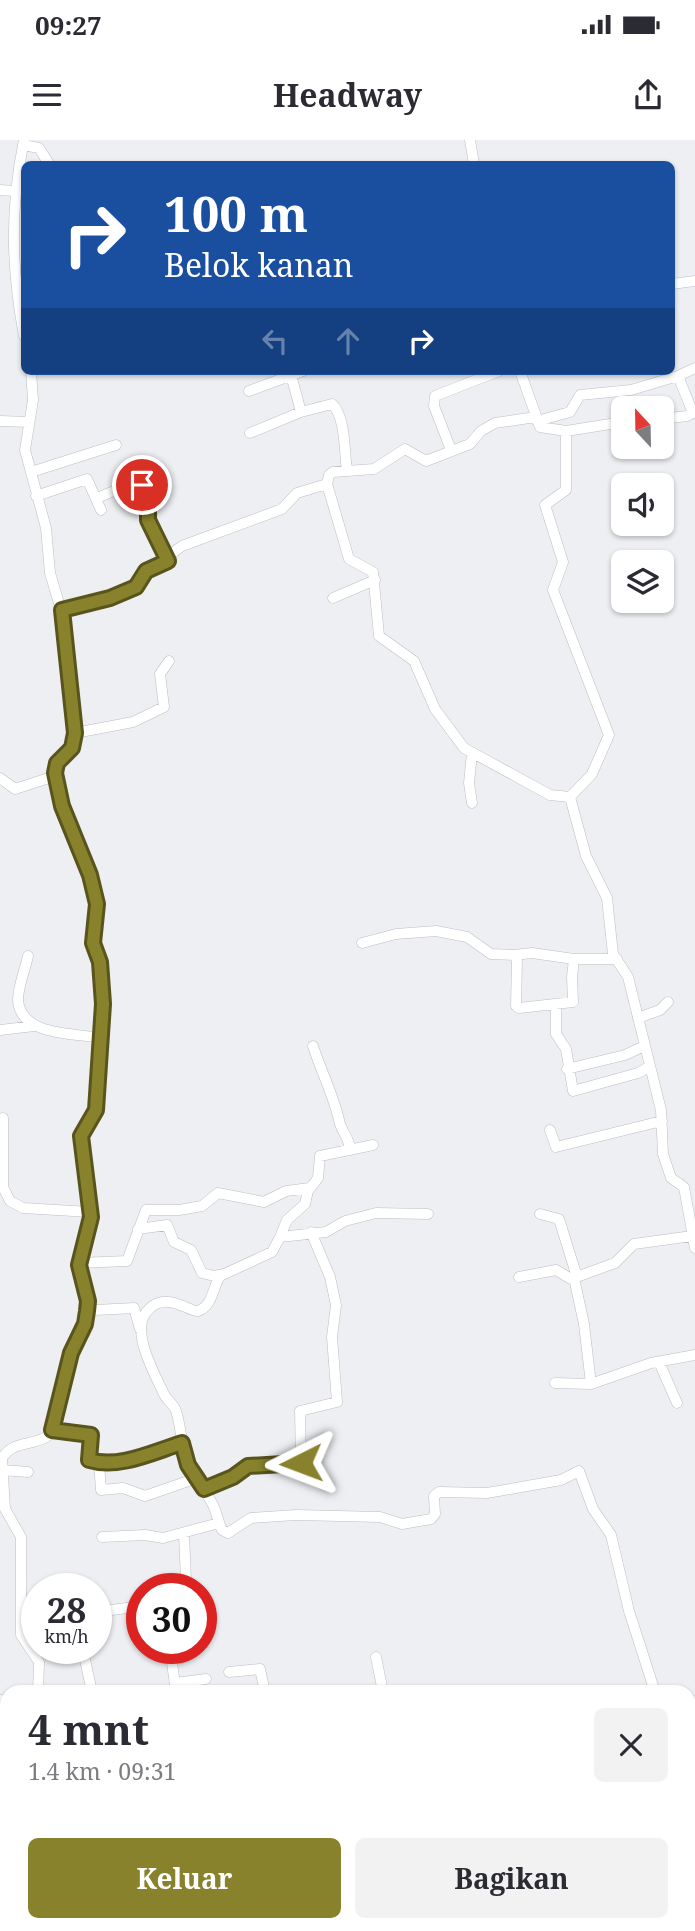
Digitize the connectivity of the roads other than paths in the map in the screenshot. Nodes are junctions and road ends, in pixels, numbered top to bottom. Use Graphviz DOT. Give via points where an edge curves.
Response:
graph roads {
  1 [pos="470,140"];
  2 [pos="24,143"];
  3 [pos="47,161"];
  4 [pos="474,161"];
  5 [pos="0,190"];
  6 [pos="14,191"];
  7 [pos="12,221"];
  8 [pos="0,225"];
  9 [pos="695,281"];
  10 [pos="675,284"];
  11 [pos="21,316"];
  12 [pos="695,368"];
  13 [pos="31,375"];
  14 [pos="291,375"];
  15 [pos="489,375"];
  16 [pos="521,375"];
  17 [pos="678,376"];
  18 [pos="250,391"];
  19 [pos="301,412"];
  20 [pos="674,418"];
  21 [pos="537,419"];
  22 [pos="0,421"];
  23 [pos="29,422"];
  24 [pos="611,424"];
  25 [pos="566,431"];
  26 [pos="250,433"];
  27 [pos="116,445"];
  28 [pos="451,450"];
  29 [pos="347,470"];
  30 [pos="31,472"];
  31 [pos="327,484"];
  32 [pos="36,496"];
  33 [pos="97,498"];
  34 [pos="101,510"];
  35 [pos="168,561"];
  36 [pos="375,580"];
  37 [pos="333,598"];
  38 [pos="62,610"];
  39 [pos="169,660"];
  40 [pos="75,733"];
  41 [pos="472,753"];
  42 [pos="55,776"];
  43 [pos="0,778"];
  44 [pos="570,797"];
  45 [pos="472,803"];
  46 [pos="362,943"];
  47 [pos="514,955"];
  48 [pos="28,956"];
  49 [pos="574,959"];
  50 [pos="617,959"];
  51 [pos="668,1002"];
  52 [pos="556,1006"];
  53 [pos="638,1018"];
  54 [pos="34,1026"];
  55 [pos="0,1030"];
  56 [pos="100,1038"];
  57 [pos="313,1046"];
  58 [pos="644,1046"];
  59 [pos="649,1067"];
  60 [pos="567,1069"];
  61 [pos="4,1118"];
  62 [pos="662,1121"];
  63 [pos="550,1130"];
  64 [pos="373,1146"];
  65 [pos="350,1150"];
  66 [pos="2,1187"];
  67 [pos="310,1188"];
  68 [pos="90,1212"];
  69 [pos="428,1214"];
  70 [pos="540,1214"];
  71 [pos="138,1229"];
  72 [pos="311,1232"];
  73 [pos="692,1236"];
  74 [pos="281,1237"];
  75 [pos="695,1248"];
  76 [pos="79,1263"];
  77 [pos="224,1273"];
  78 [pos="519,1277"];
  79 [pos="576,1278"];
  80 [pos="95,1310"];
  81 [pos="140,1329"];
  82 [pos="695,1355"];
  83 [pos="659,1362"];
  84 [pos="555,1383"];
  85 [pos="591,1384"];
  86 [pos="677,1403"];
  87 [pos="52,1430"];
  88 [pos="182,1443"];
  89 [pos="99,1463"];
  90 [pos="3,1470"];
  91 [pos="29,1472"];
  92 [pos="197,1478"];
  93 [pos="204,1489"];
  94 [pos="219,1523"];
  95 [pos="184,1534"];
  96 [pos="102,1537"];
  97 [pos="22,1573"];
  98 [pos="186,1573"];
  99 [pos="376,1657"];
  100 [pos="39,1664"];
  101 [pos="86,1664"];
  102 [pos="172,1664"];
  103 [pos="229,1672"];
  104 [pos="206,1679"];
  105 [pos="39,1685"];
  106 [pos="90,1685"];
  107 [pos="176,1685"];
  108 [pos="186,1685"];
  109 [pos="263,1685"];
  110 [pos="382,1685"];
  111 [pos="653,1685"];
  1 -- 4 [label="street"];
  2 -- 3 [label="street" via="38,148"];
  2 -- 6 [label="street"];
  5 -- 6 [label="street"];
  6 -- 7 [label="street"];
  7 -- 8 [label="street"];
  7 -- 11 [label="street"];
  9 -- 10 [label="street"];
  12 -- 17 [label="street"];
  13 -- 23 [label="street"];
  14 -- 18 [label="street"];
  14 -- 19 [label="street"];
  15 -- 28 [label="street" via="435,396 434,406"];
  16 -- 21 [label="street"];
  17 -- 20 [label="street" via="693,413"];
  17 -- 21 [label="street" via="644,387 580,395 570,412"];
  19 -- 26 [label="street"];
  19 -- 29 [label="street" via="335,405"];
  21 -- 25 [label="street" via="544,429"];
  21 -- 28 [label="street" via="495,423 470,444"];
  22 -- 23 [label="street"];
  23 -- 30 [label="street" via="24,446"];
  24 -- 25 [label="street"];
  25 -- 44 [label="street" via="566,489 544,505 563,562 553,590 609,735 592,774"];
  27 -- 30 [label="street"];
  28 -- 29 [label="street" via="424,461 405,449 374,469"];
  29 -- 31 [label="street" via="330,474"];
  30 -- 32 [label="street"];
  31 -- 35 [label="street" via="297,493 282,509 182,546"];
  31 -- 36 [label="street" via="350,561 371,570"];
  32 -- 33 [label="street" via="83,478"];
  32 -- 38 [label="street" via="47,528 50,573"];
  33 -- 34 [label="street"];
  33 -- 35 [label="street" via="141,483 148,501 148,520"];
  35 -- 38 [label="street" via="146,571 136,587"];
  36 -- 37 [label="street"];
  36 -- 41 [label="street" via="379,636 414,661 435,709"];
  38 -- 40 [label="street"];
  39 -- 40 [label="street" via="160,674 164,707 131,723"];
  40 -- 42 [label="street" via="72,748 57,763"];
  41 -- 44 [label="street" via="550,796"];
  41 -- 45 [label="street"];
  42 -- 43 [label="street" via="15,789"];
  42 -- 56 [label="street" via="97,904 93,943 102,974"];
  44 -- 50 [label="street" via="586,856 607,898 612,954"];
  46 -- 47 [label="street" via="436,931 467,937 491,954"];
  47 -- 49 [label="street"];
  47 -- 52 [label="street" via="517,1008"];
  48 -- 54 [label="street" via="18,1002 23,1016"];
  49 -- 50 [label="street"];
  49 -- 52 [label="street" via="575,1000"];
  50 -- 53 [label="street" via="626,972"];
  51 -- 53 [label="street"];
  52 -- 60 [label="street" via="556,1034 566,1049"];
  53 -- 58 [label="street"];
  54 -- 55 [label="street"];
  54 -- 56 [label="street"];
  56 -- 68 [label="street" via="96,1110 81,1136"];
  57 -- 65 [label="street"];
  58 -- 59 [label="street"];
  58 -- 60 [label="street"];
  59 -- 60 [label="street" via="574,1091"];
  59 -- 62 [label="street"];
  61 -- 66 [label="street"];
  62 -- 63 [label="street" via="556,1147"];
  62 -- 73 [label="street" via="663,1154 671,1178 684,1187"];
  64 -- 65 [label="street"];
  65 -- 67 [label="street" via="320,1156 318,1178"];
  66 -- 68 [label="street" via="19,1207"];
  67 -- 71 [label="street" via="286,1191 264,1202 218,1193 202,1206 148,1209"];
  67 -- 74 [label="street" via="305,1204 290,1216"];
  68 -- 76 [label="street"];
  69 -- 72 [label="street" via="376,1213 345,1221 326,1232"];
  70 -- 79 [label="street" via="559,1219"];
  71 -- 76 [label="street" via="127,1261"];
  71 -- 77 [label="street" via="167,1225 174,1242 191,1250 202,1273"];
  72 -- 74 [label="street"];
  72 -- 93 [label="street" via="330,1277 335,1305 332,1337 337,1402 300,1411 301,1463 248,1466"];
  73 -- 75 [label="street"];
  73 -- 79 [label="street" via="634,1244 615,1263"];
  74 -- 77 [label="street" via="272,1252"];
  76 -- 87 [label="street" via="88,1301 85,1324 71,1353"];
  77 -- 81 [label="street" via="211,1300 200,1310 169,1301 149,1310"];
  78 -- 79 [label="street" via="556,1270"];
  79 -- 85 [label="street"];
  80 -- 81 [label="street" via="134,1308"];
  81 -- 88 [label="street" via="164,1396 175,1408"];
  82 -- 83 [label="street"];
  83 -- 85 [label="street"];
  83 -- 86 [label="street"];
  84 -- 85 [label="street"];
  87 -- 89 [label="street" via="91,1435 89,1460"];
  87 -- 90 [label="street" via="43,1440 20,1443 5,1453"];
  88 -- 89 [label="street" via="117,1463"];
  88 -- 92 [label="street"];
  89 -- 92 [label="street" via="101,1490 123,1488 145,1496"];
  90 -- 91 [label="street"];
  90 -- 97 [label="street" via="6,1513 22,1537"];
  92 -- 93 [label="street"];
  93 -- 94 [label="street"];
  94 -- 95 [label="street"];
  94 -- 111 [label="street" via="226,1533 247,1519 296,1515 380,1517 402,1524 434,1517 434,1496 439,1492 487,1493 561,1480 579,1471 593,1508 611,1535"];
  95 -- 96 [label="street"];
  95 -- 98 [label="street"];
  99 -- 110 [label="street"];
  100 -- 105 [label="street"];
  101 -- 106 [label="street"];
  102 -- 107 [label="street"];
  103 -- 109 [label="street" via="260,1669"];
  104 -- 108 [label="street"];
}
